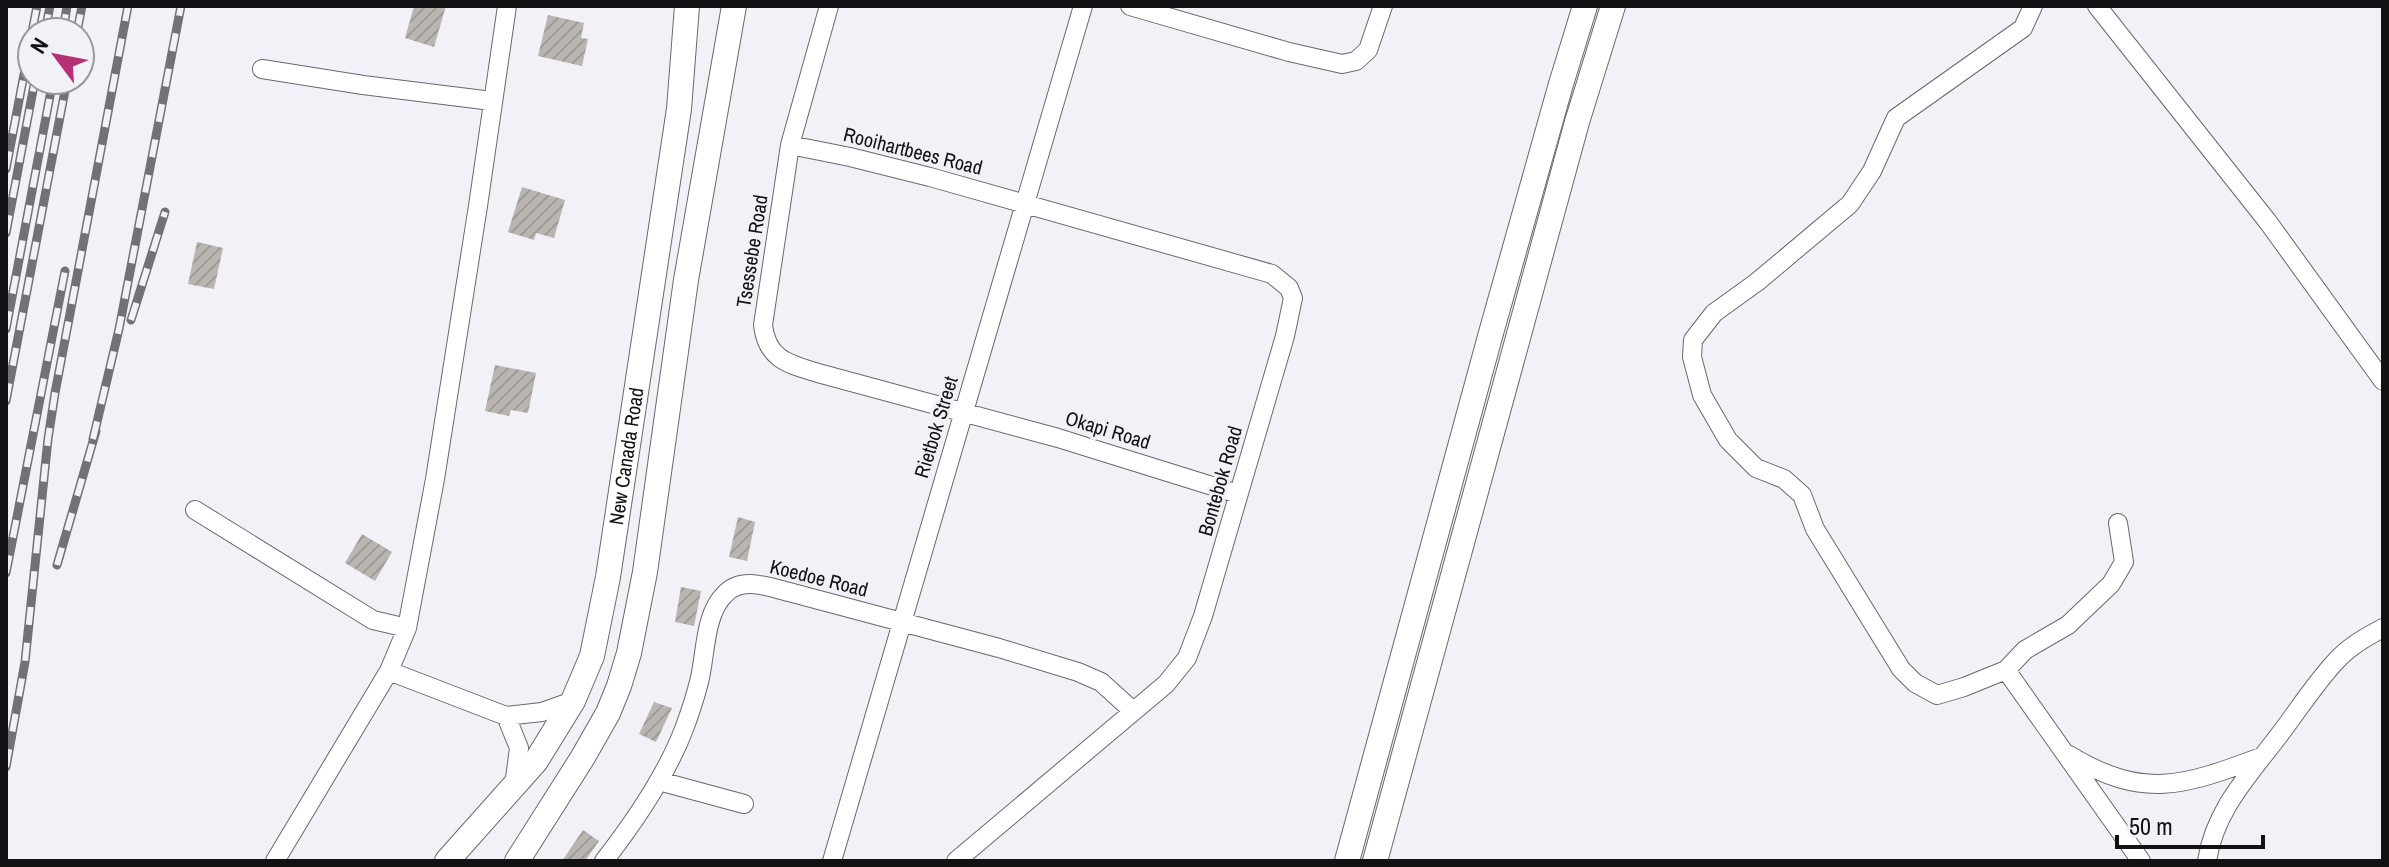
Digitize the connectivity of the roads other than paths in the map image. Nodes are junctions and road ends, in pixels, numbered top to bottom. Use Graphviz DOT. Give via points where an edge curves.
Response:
graph roads {
  1 [pos="507,6"];
  2 [pos="687,6"];
  3 [pos="734,6"];
  4 [pos="829,6"];
  5 [pos="1083,6"];
  6 [pos="1130,6"];
  7 [pos="1383,6"];
  8 [pos="1585,6"];
  9 [pos="1613,6"];
  10 [pos="2033,6"];
  11 [pos="2097,6"];
  12 [pos="262,69"];
  13 [pos="492,101"];
  14 [pos="790,145"];
  15 [pos="1025,203"];
  16 [pos="2383,381"];
  17 [pos="964,412"];
  18 [pos="1238,494"];
  19 [pos="195,510"];
  20 [pos="2118,523"];
  21 [pos="903,622"];
  22 [pos="407,628"];
  23 [pos="2383,628"];
  24 [pos="2006,670"];
  25 [pos="389,671"];
  26 [pos="573,701"];
  27 [pos="1133,711"];
  28 [pos="506,716"];
  29 [pos="2063,751"];
  30 [pos="2265,755"];
  31 [pos="659,781"];
  32 [pos="514,786"];
  33 [pos="744,804"];
  34 [pos="275,861"];
  35 [pos="447,861"];
  36 [pos="517,861"];
  37 [pos="604,861"];
  38 [pos="832,861"];
  39 [pos="956,861"];
  40 [pos="1347,861"];
  41 [pos="1375,861"];
  42 [pos="2141,861"];
  43 [pos="2207,861"];
  1 -- 13 [label="street"];
  2 -- 26 [label="main road, New Canada Road" via="679,109 608,577 592,656"];
  3 -- 36 [label="main road, New Canada Road" via="629,653 608,713"];
  4 -- 14 [label="street, Tsessebe Road"];
  5 -- 15 [label="street, Rietbok Street"];
  6 -- 7 [label="street" via="1342,64 1360,59 1368,50"];
  8 -- 40 [label="main road"];
  9 -- 41 [label="main road"];
  10 -- 24 [label="street" via="2023,28 1896,118 1850,204 1714,313 1693,340 1692,357 1702,395 1728,440 1756,468 1784,479 1802,495 1815,529 1901,669 1915,683 1937,695"];
  11 -- 16 [label="street" via="2268,222"];
  12 -- 13 [label="street"];
  13 -- 22 [label="street"];
  14 -- 15 [label="street, Rooihartbees Road"];
  14 -- 17 [label="street, Tsessebe Road" via="764,313 768,347 780,359 818,373"];
  15 -- 17 [label="street, Rietbok Street"];
  15 -- 18 [label="street, Bontebok Road" via="1272,274 1289,288 1292,309"];
  17 -- 18 [label="street, Okapi Road"];
  17 -- 21 [label="street, Rietbok Street"];
  18 -- 27 [label="street, Bontebok Road" via="1187,658"];
  19 -- 22 [label="street" via="373,620"];
  20 -- 24 [label="street" via="2124,562 2111,584 2068,625 2025,650"];
  21 -- 27 [label="street, Koedoe Road" via="1078,672 1101,682"];
  21 -- 31 [label="street, Koedoe Road" via="758,585 730,589 712,615 693,704"];
  21 -- 38 [label="street, Rietbok Street"];
  22 -- 25 [label="street"];
  23 -- 30 [label="street" via="2338,659"];
  24 -- 29 [label="street"];
  25 -- 28 [label="street"];
  25 -- 34 [label="street"];
  26 -- 28 [label="street"];
  26 -- 32 [label="main road, New Canada Road"];
  27 -- 39 [label="street, Bontebok Road"];
  28 -- 32 [label="street" via="519,748"];
  29 -- 30 [label="street" via="2124,781 2156,784 2183,783"];
  29 -- 42 [label="street"];
  30 -- 43 [label="street" via="2227,804"];
  31 -- 33 [label="street"];
  31 -- 37 [label="street, Koedoe Road"];
  32 -- 35 [label="main road, New Canada Road"];
}
